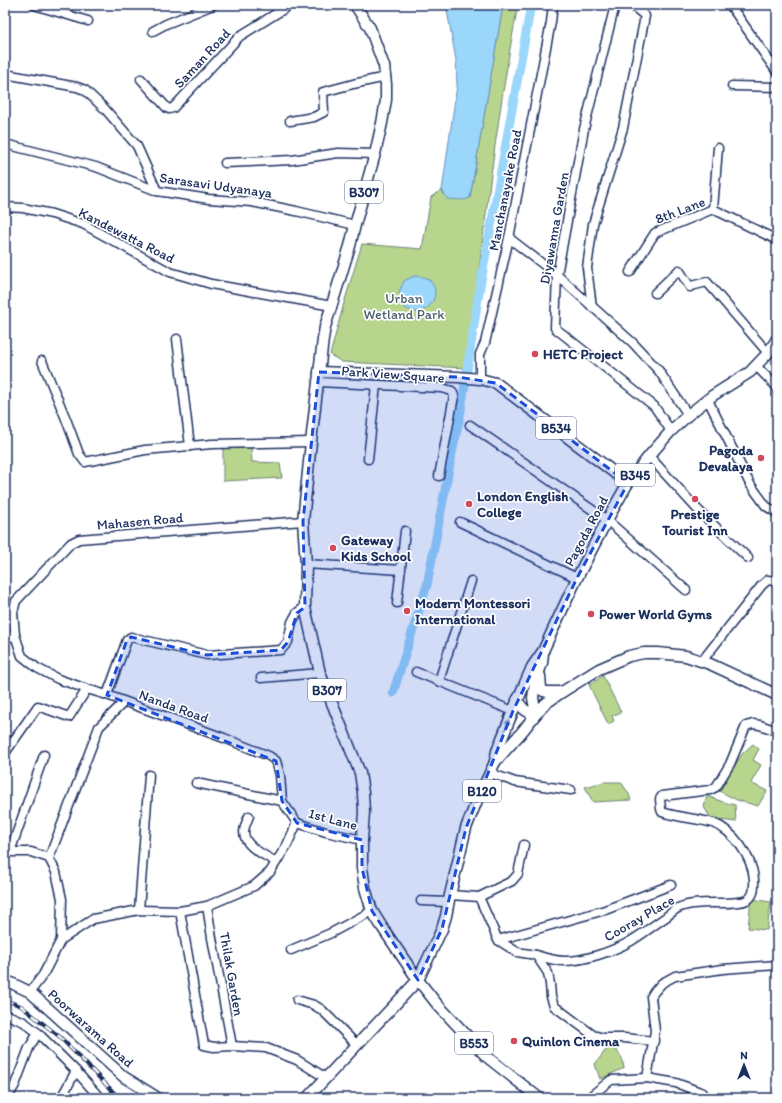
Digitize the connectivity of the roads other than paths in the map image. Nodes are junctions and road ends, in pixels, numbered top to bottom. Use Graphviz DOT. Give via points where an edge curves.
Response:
graph roads {
  1 [pos="34,5"];
  2 [pos="213,5"];
  3 [pos="290,5"];
  4 [pos="355,5"];
  5 [pos="553,5"];
  6 [pos="615,5"];
  7 [pos="632,5"];
  8 [pos="730,5"];
  9 [pos="88,21"];
  10 [pos="152,31"];
  11 [pos="777,72"];
  12 [pos="5,74"];
  13 [pos="386,77"];
  14 [pos="141,79"];
  15 [pos="732,86"];
  16 [pos="777,87"];
  17 [pos="290,121"];
  18 [pos="5,144"];
  19 [pos="718,148"];
  20 [pos="375,154"];
  21 [pos="225,163"];
  22 [pos="157,191"];
  23 [pos="5,207"];
  24 [pos="713,209"];
  25 [pos="355,225"];
  26 [pos="509,238"];
  27 [pos="777,240"];
  28 [pos="630,272"];
  29 [pos="557,275"];
  30 [pos="655,293"];
  31 [pos="332,306"];
  32 [pos="592,307"];
  33 [pos="177,339"];
  34 [pos="777,339"];
  35 [pos="768,353"];
  36 [pos="42,361"];
  37 [pos="756,366"];
  38 [pos="318,372"];
  39 [pos="480,379"];
  40 [pos="318,382"];
  41 [pos="376,385"];
  42 [pos="777,387"];
  43 [pos="708,400"];
  44 [pos="688,414"];
  45 [pos="470,425"];
  46 [pos="671,431"];
  47 [pos="311,442"];
  48 [pos="190,446"];
  49 [pos="649,456"];
  50 [pos="368,459"];
  51 [pos="439,476"];
  52 [pos="628,483"];
  53 [pos="777,513"];
  54 [pos="607,520"];
  55 [pos="303,521"];
  56 [pos="460,522"];
  57 [pos="405,531"];
  58 [pos="748,558"];
  59 [pos="306,564"];
  60 [pos="400,570"];
  61 [pos="577,578"];
  62 [pos="471,581"];
  63 [pos="777,586"];
  64 [pos="686,590"];
  65 [pos="397,603"];
  66 [pos="305,607"];
  67 [pos="13,612"];
  68 [pos="15,635"];
  69 [pos="5,639"];
  70 [pos="543,651"];
  71 [pos="702,661"];
  72 [pos="320,672"];
  73 [pos="416,672"];
  74 [pos="540,672"];
  75 [pos="261,678"];
  76 [pos="439,681"];
  77 [pos="87,689"];
  78 [pos="562,692"];
  79 [pos="107,695"];
  80 [pos="777,695"];
  81 [pos="517,700"];
  82 [pos="124,702"];
  83 [pos="513,711"];
  84 [pos="536,714"];
  85 [pos="777,731"];
  86 [pos="5,753"];
  87 [pos="44,755"];
  88 [pos="495,762"];
  89 [pos="490,773"];
  90 [pos="149,775"];
  91 [pos="196,783"];
  92 [pos="571,790"];
  93 [pos="282,801"];
  94 [pos="248,816"];
  95 [pos="298,823"];
  96 [pos="362,840"];
  97 [pos="524,845"];
  98 [pos="7,852"];
  99 [pos="49,858"];
  100 [pos="276,862"];
  101 [pos="671,885"];
  102 [pos="479,897"];
  103 [pos="449,899"];
  104 [pos="421,901"];
  105 [pos="207,906"];
  106 [pos="139,910"];
  107 [pos="180,911"];
  108 [pos="372,911"];
  109 [pos="61,940"];
  110 [pos="498,940"];
  111 [pos="291,950"];
  112 [pos="536,954"];
  113 [pos="777,966"];
  114 [pos="5,980"];
  115 [pos="418,980"];
  116 [pos="30,992"];
  117 [pos="297,1000"];
  118 [pos="5,1014"];
  119 [pos="38,1033"];
  120 [pos="654,1041"];
  121 [pos="357,1045"];
  122 [pos="232,1046"];
  123 [pos="76,1071"];
  124 [pos="326,1078"];
  125 [pos="647,1078"];
  126 [pos="8,1097"];
  127 [pos="61,1098"];
  128 [pos="100,1098"];
  129 [pos="158,1098"];
  130 [pos="307,1098"];
  131 [pos="539,1098"];
  132 [pos="588,1098"];
  133 [pos="706,1098"];
  1 -- 9 [label="street"];
  2 -- 10 [label="street"];
  3 -- 14 [label="street, Saman Road" via="240,36 173,108 167,108"];
  4 -- 13 [label="main road, B307" via="370,28"];
  5 -- 26 [label="street, Manchanayake Road"];
  6 -- 29 [label="street, Diyawanna Garden" via="584,129"];
  7 -- 32 [label="street" via="645,16 623,128 593,224 587,268"];
  8 -- 11 [label="street"];
  12 -- 22 [label="street" via="85,90 137,146"];
  13 -- 17 [label="street" via="323,92 324,112 314,117"];
  13 -- 20 [label="main road, B307" via="386,100"];
  15 -- 16 [label="street"];
  18 -- 22 [label="street, Sarasavi Udyanaya" via="96,167"];
  19 -- 24 [label="street"];
  20 -- 21 [label="street" via="338,153 292,160"];
  20 -- 25 [label="main road, B307"];
  22 -- 25 [label="street, Sarasavi Udyanaya" via="252,202"];
  23 -- 31 [label="street, Kandewatta Road" via="23,208 82,224 170,272 211,284"];
  24 -- 27 [label="street, 8th Lane"];
  24 -- 28 [label="street, 8th Lane" via="655,233"];
  25 -- 31 [label="main road, B307"];
  26 -- 29 [label="street"];
  26 -- 39 [label="street, Manchanayake Road" via="485,343 480,354"];
  29 -- 32 [label="street"];
  29 -- 46 [label="street, Diyawanna Garden" via="554,328 654,406"];
  30 -- 35 [label="street" via="679,270 690,287 707,282"];
  31 -- 38 [label="main road, B307"];
  32 -- 44 [label="street" via="633,343 659,371"];
  33 -- 48 [label="street"];
  34 -- 35 [label="main road, Pagoda Road / B345"];
  35 -- 37 [label="main road, Pagoda Road / B345"];
  36 -- 48 [label="street" via="79,454 85,462 145,450"];
  37 -- 42 [label="street"];
  37 -- 43 [label="main road, Pagoda Road / B345"];
  38 -- 39 [label="main road, B534"];
  38 -- 40 [label="main road, B307"];
  39 -- 52 [label="main road, B534" via="496,382"];
  40 -- 41 [label="street, Park View Square"];
  40 -- 47 [label="main road, B307"];
  41 -- 50 [label="street"];
  41 -- 51 [label="street, Park View Square" via="442,388 452,391 454,396"];
  43 -- 44 [label="main road, Pagoda Road / B345"];
  43 -- 53 [label="street" via="750,484 766,506"];
  44 -- 46 [label="main road, Pagoda Road / B345"];
  45 -- 54 [label="street"];
  46 -- 49 [label="main road, Pagoda Road / B345"];
  47 -- 48 [label="street"];
  47 -- 55 [label="main road, B307"];
  49 -- 52 [label="main road, Pagoda Road / B345"];
  49 -- 58 [label="street" via="698,510"];
  52 -- 54 [label="main road, Pagoda Road / B345"];
  54 -- 61 [label="main road, Pagoda Road / B345"];
  54 -- 64 [label="street"];
  55 -- 59 [label="main road, B307"];
  55 -- 67 [label="street, Mahasen Road" via="79,538 71,543 16,601"];
  56 -- 61 [label="street"];
  57 -- 60 [label="street"];
  59 -- 60 [label="street"];
  59 -- 66 [label="main road, B307"];
  60 -- 65 [label="street"];
  61 -- 70 [label="main road, Pagoda Road / B345"];
  62 -- 76 [label="street"];
  63 -- 71 [label="street" via="775,581 768,580 762,585"];
  66 -- 72 [label="main road, B307"];
  66 -- 79 [label="street" via="297,613 292,622 288,642 281,650 207,655 131,637 127,640"];
  67 -- 68 [label="street, Nanda Road"];
  68 -- 69 [label="street"];
  68 -- 77 [label="street, Nanda Road" via="22,656 38,668 58,679"];
  70 -- 74 [label="main road, Pagoda Road / B345"];
  70 -- 81 [label="main road, Pagoda Road / B345" via="532,667"];
  71 -- 78 [label="main road, B120" via="686,656 658,653 629,656 599,669"];
  71 -- 80 [label="main road, B120"];
  72 -- 75 [label="street"];
  72 -- 96 [label="main road, B307" via="360,773 364,812"];
  73 -- 76 [label="street"];
  74 -- 78 [label="main road" via="541,688 544,691"];
  74 -- 84 [label="main road, Pagoda Road / B345" via="533,698"];
  76 -- 83 [label="street"];
  77 -- 79 [label="street, Nanda Road"];
  77 -- 86 [label="street" via="69,717 38,706"];
  78 -- 84 [label="main road, B120"];
  79 -- 82 [label="street, Nanda Road"];
  81 -- 83 [label="main road, Pagoda Road / B345"];
  81 -- 84 [label="main road" via="524,710"];
  82 -- 93 [label="street, Nanda Road" via="269,756 276,761"];
  82 -- 99 [label="street" via="99,727"];
  88 -- 83 [label="main road, Pagoda Road / B345, one-way"];
  84 -- 88 [label="main road, B120"];
  85 -- 112 [label="street, Cooray Place" via="760,725 746,726 730,764 716,787 662,796 660,799 662,812 713,823 735,838 746,851 753,871 754,888 747,900 679,908 631,941 614,950 584,959 551,960"];
  87 -- 98 [label="street"];
  88 -- 89 [label="main road, B120"];
  89 -- 92 [label="street" via="515,782"];
  89 -- 103 [label="main road, B120" via="466,828"];
  90 -- 106 [label="street"];
  91 -- 93 [label="street"];
  93 -- 95 [label="street"];
  94 -- 100 [label="street" via="244,831 246,841"];
  95 -- 96 [label="street, 1st Lane"];
  95 -- 100 [label="street"];
  96 -- 108 [label="main road, B307" via="362,868"];
  97 -- 102 [label="street" via="518,874 512,881"];
  98 -- 99 [label="street" via="31,852"];
  99 -- 109 [label="street" via="56,872 62,899"];
  100 -- 105 [label="street" via="270,872 254,886"];
  101 -- 110 [label="street" via="605,910"];
  102 -- 103 [label="street"];
  102 -- 110 [label="street"];
  103 -- 104 [label="street"];
  103 -- 115 [label="main road, B120" via="442,929"];
  105 -- 107 [label="street"];
  105 -- 122 [label="street, Thilak Garden"];
  106 -- 107 [label="street"];
  106 -- 109 [label="street" via="93,919"];
  107 -- 122 [label="street" via="204,1045"];
  108 -- 111 [label="street" via="332,933"];
  108 -- 115 [label="main road, B307"];
  109 -- 116 [label="street" via="43,975"];
  110 -- 112 [label="street" via="517,952"];
  112 -- 120 [label="street" via="548,973 554,1006 593,1035"];
  113 -- 120 [label="street" via="723,969 676,976 662,983 651,997"];
  114 -- 116 [label="main road, Poorwarama Road"];
  115 -- 121 [label="main road, B120"];
  115 -- 131 [label="main road, B553" via="487,1057"];
  116 -- 129 [label="main road, Poorwarama Road" via="124,1077"];
  117 -- 121 [label="street" via="322,1010"];
  118 -- 119 [label="street" via="24,1022"];
  119 -- 123 [label="street"];
  119 -- 126 [label="street"];
  120 -- 125 [label="street"];
  121 -- 124 [label="main road, B120"];
  122 -- 124 [label="street" via="266,1048 297,1060"];
  123 -- 127 [label="street"];
  123 -- 128 [label="street"];
  124 -- 130 [label="main road, B120"];
  125 -- 132 [label="street" via="611,1080"];
  125 -- 133 [label="street" via="676,1083 703,1094"];
}
